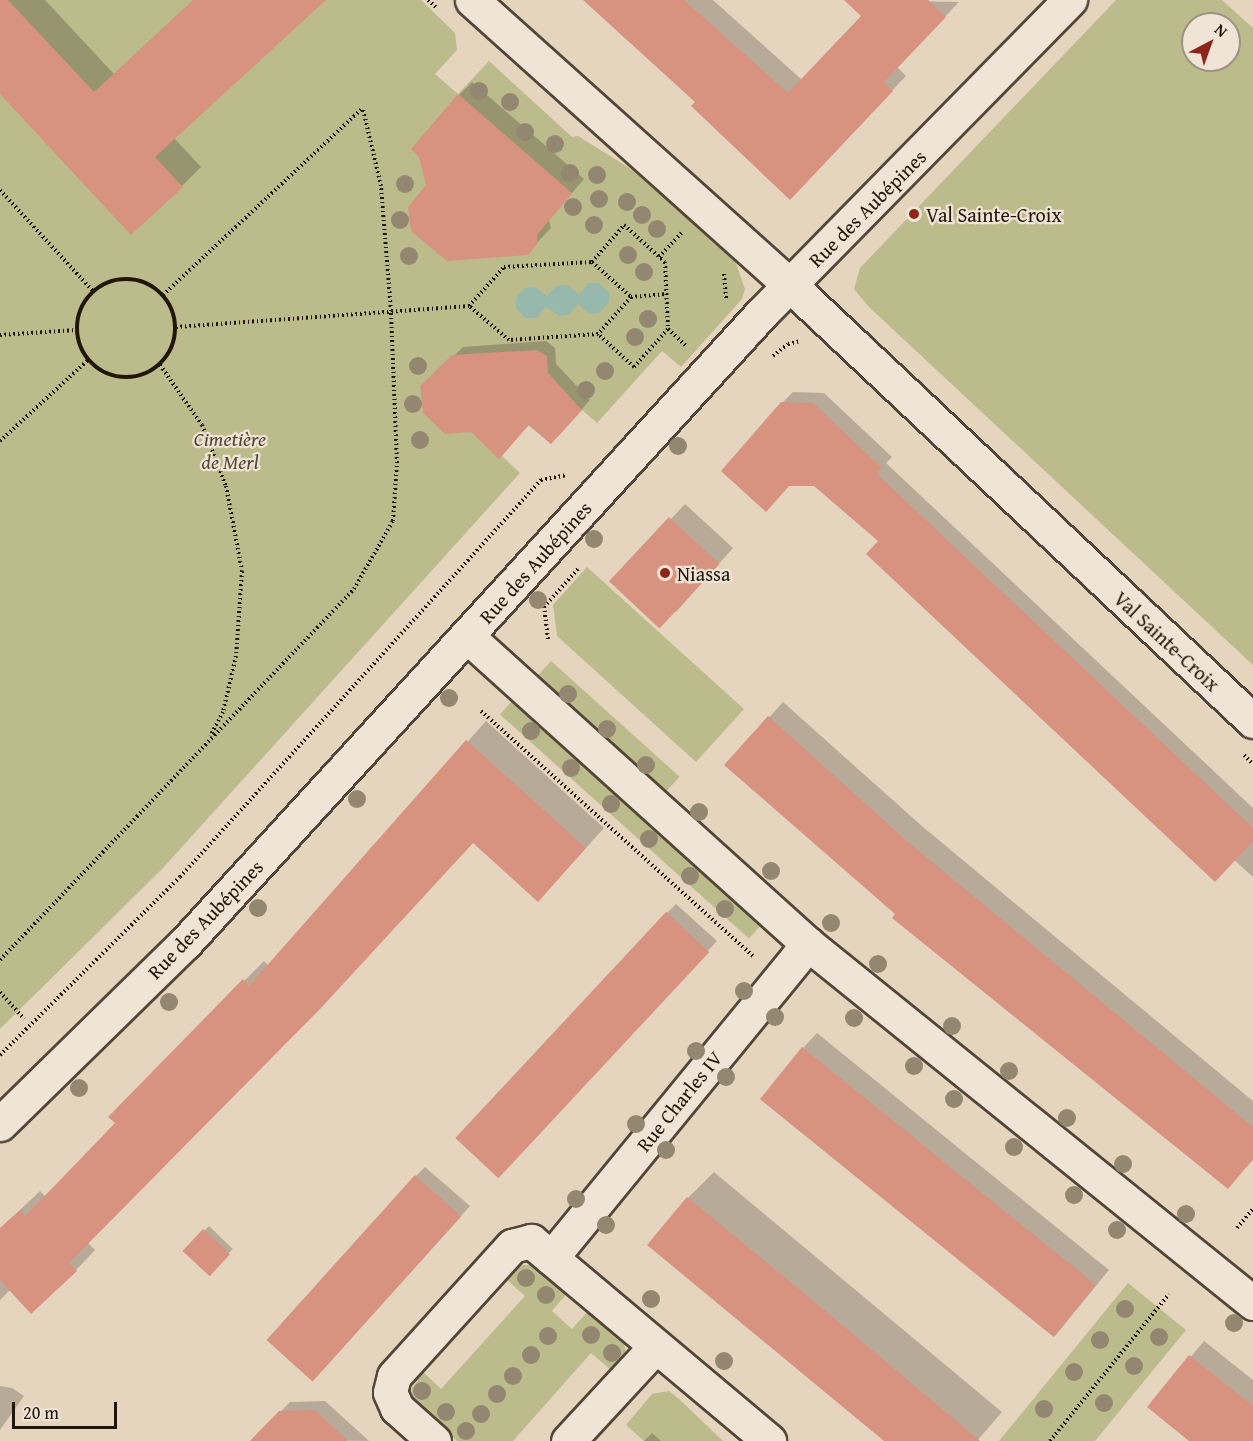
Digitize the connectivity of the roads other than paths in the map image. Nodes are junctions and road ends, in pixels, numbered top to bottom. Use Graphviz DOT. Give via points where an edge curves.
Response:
graph roads {
  1 [pos="472,0"];
  2 [pos="1070,0"];
  3 [pos="790,285"];
  4 [pos="468,637"];
  5 [pos="1244,734"];
  6 [pos="808,944"];
  7 [pos="0,1124"];
  8 [pos="551,1258"];
  9 [pos="1253,1304"];
  10 [pos="656,1346"];
  11 [pos="434,1441"];
  12 [pos="568,1441"];
  13 [pos="769,1441"];
  1 -- 3 [label="street, Val Sainte-Croix"];
  2 -- 3 [label="street, Rue des Aubépines"];
  3 -- 4 [label="street, Rue des Aubépines" via="620,466"];
  3 -- 5 [label="street, Val Sainte-Croix"];
  4 -- 6 [label="street"];
  4 -- 7 [label="street, Rue des Aubépines" via="184,943"];
  6 -- 8 [label="street, Rue Charles IV"];
  6 -- 9 [label="street"];
  8 -- 10 [label="street"];
  8 -- 11 [label="street" via="531,1241 512,1246 394,1376 390,1392 397,1408"];
  10 -- 12 [label="street"];
  10 -- 13 [label="street"];
}
